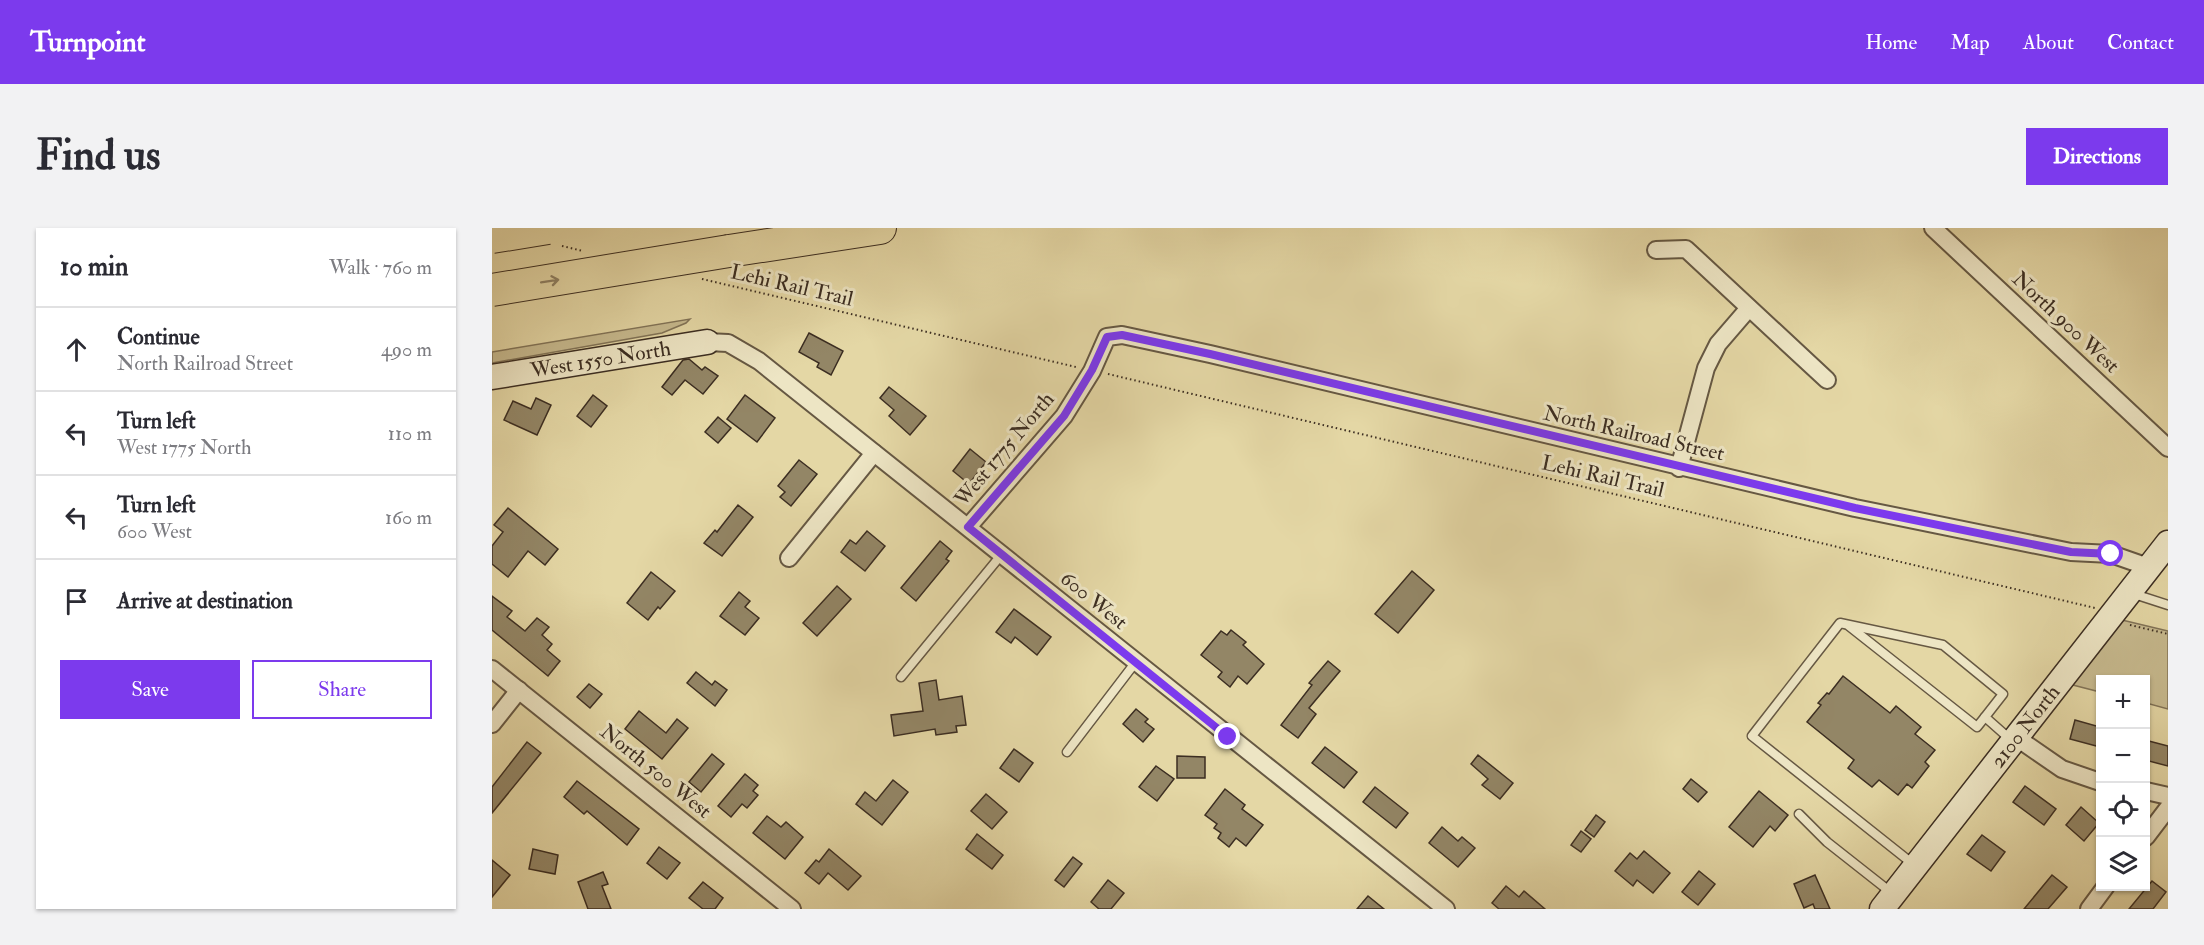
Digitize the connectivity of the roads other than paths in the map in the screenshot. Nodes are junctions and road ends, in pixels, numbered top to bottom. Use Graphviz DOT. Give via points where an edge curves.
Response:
graph roads {
  1 [pos="880,228"];
  2 [pos="1933,228"];
  3 [pos="492,237"];
  4 [pos="553,237"];
  5 [pos="1656,250"];
  6 [pos="492,290"];
  7 [pos="1749,308"];
  8 [pos="1107,337"];
  9 [pos="707,342"];
  10 [pos="492,377"];
  11 [pos="1827,380"];
  12 [pos="2168,448"];
  13 [pos="874,453"];
  14 [pos="1679,468"];
  15 [pos="968,527"];
  16 [pos="2168,543"];
  17 [pos="1002,553"];
  18 [pos="789,558"];
  19 [pos="2151,568"];
  20 [pos="2131,593"];
  21 [pos="2168,605"];
  22 [pos="1847,624"];
  23 [pos="1135,663"];
  24 [pos="492,669"];
  25 [pos="901,677"];
  26 [pos="519,690"];
  27 [pos="1985,717"];
  28 [pos="492,724"];
  29 [pos="2015,740"];
  30 [pos="1067,752"];
  31 [pos="2096,781"];
  32 [pos="2150,792"];
  33 [pos="2168,796"];
  34 [pos="2168,808"];
  35 [pos="1799,814"];
  36 [pos="2150,831"];
  37 [pos="1916,866"];
  38 [pos="2102,891"];
  39 [pos="1888,902"];
  40 [pos="792,909"];
  41 [pos="1446,909"];
  42 [pos="2089,909"];
  6 -- 1 [label="highway, one-way, bridge"];
  2 -- 12 [label="street, North 900 West"];
  3 -- 4 [label="highway, bridge"];
  5 -- 7 [label="street" via="1686,249"];
  7 -- 11 [label="street"];
  7 -- 14 [label="street" via="1718,344 1706,368"];
  8 -- 14 [label="street, North Railroad Street" via="1122,335 1210,354"];
  8 -- 15 [label="street, West 1775 North" via="1064,416"];
  9 -- 10 [label="street, West 1550 North"];
  9 -- 13 [label="street, 600 West" via="728,343 759,361"];
  13 -- 15 [label="street, 600 West"];
  13 -- 18 [label="street"];
  14 -- 19 [label="street, North Railroad Street" via="2059,549 2111,554"];
  15 -- 17 [label="street, 600 West"];
  16 -- 19 [label="street, 2100 North"];
  17 -- 23 [label="street, 600 West"];
  17 -- 25 [label="lane"];
  19 -- 20 [label="street, 2100 North"];
  20 -- 21 [label="lane"];
  20 -- 29 [label="street, 2100 North"];
  22 -- 27 [label="lane" via="1977,727"];
  22 -- 27 [label="lane" via="1944,645 2003,694"];
  22 -- 37 [label="lane" via="1840,623 1752,736"];
  23 -- 30 [label="lane"];
  23 -- 41 [label="street, 600 West"];
  24 -- 26 [label="street, North 500 West"];
  26 -- 28 [label="street"];
  26 -- 40 [label="street, North 500 West"];
  27 -- 29 [label="lane"];
  29 -- 31 [label="street" via="2062,769"];
  29 -- 37 [label="street, 2100 North"];
  32 -- 33 [label="street"];
  34 -- 36 [label="street"];
  35 -- 39 [label="lane"];
  37 -- 39 [label="street, 2100 North"];
  38 -- 42 [label="street"];
}
